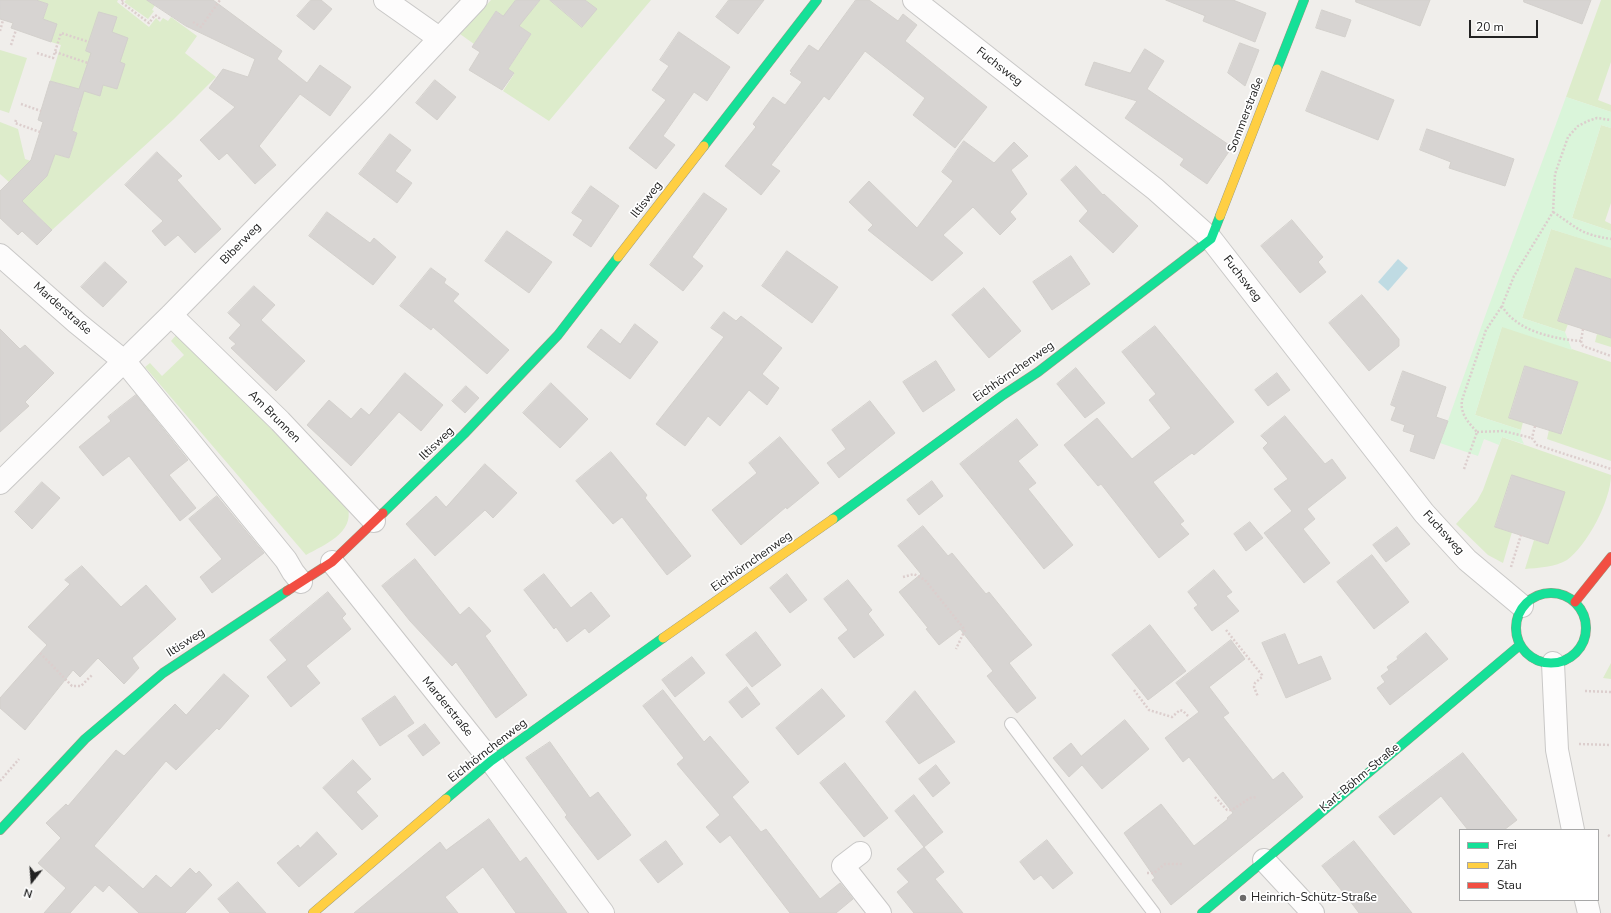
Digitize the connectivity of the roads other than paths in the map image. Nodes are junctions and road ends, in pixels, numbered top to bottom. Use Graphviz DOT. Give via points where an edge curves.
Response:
graph roads {
  1 [pos="385,0"];
  2 [pos="476,0"];
  3 [pos="817,0"];
  4 [pos="914,0"];
  5 [pos="1304,0"];
  6 [pos="439,38"];
  7 [pos="1211,239"];
  8 [pos="0,255"];
  9 [pos="172,316"];
  10 [pos="125,362"];
  11 [pos="0,483"];
  12 [pos="374,521"];
  13 [pos="1611,557"];
  14 [pos="332,562"];
  15 [pos="301,582"];
  16 [pos="1575,602"];
  17 [pos="1522,606"];
  18 [pos="1520,645"];
  19 [pos="1553,663"];
  20 [pos="1011,724"];
  21 [pos="491,762"];
  22 [pos="1573,829"];
  23 [pos="0,830"];
  24 [pos="860,853"];
  25 [pos="1264,860"];
  26 [pos="1586,901"];
  27 [pos="313,913"];
  28 [pos="603,913"];
  29 [pos="880,913"];
  30 [pos="1154,913"];
  31 [pos="1202,913"];
  32 [pos="1313,913"];
  33 [pos="1589,913"];
  1 -- 6 [label="street"];
  2 -- 6 [label="street, Biberweg"];
  3 -- 12 [label="street, Iltisweg" via="558,335 464,434"];
  4 -- 7 [label="street, Fuchsweg" via="1155,189"];
  5 -- 7 [label="street, Sommerstraße"];
  6 -- 9 [label="street, Biberweg"];
  7 -- 17 [label="street, Fuchsweg" via="1428,519 1466,560"];
  7 -- 21 [label="street, Eichhörnchenweg" via="1038,372 1002,395 788,552 590,689"];
  8 -- 10 [label="street, Marderstraße"];
  9 -- 10 [label="street, Biberweg"];
  9 -- 12 [label="street, Am Brunnen" via="280,421"];
  10 -- 11 [label="street, Biberweg"];
  10 -- 15 [label="street" via="286,560"];
  12 -- 14 [label="street, Iltisweg"];
  13 -- 16 [label="street"];
  14 -- 15 [label="street, Iltisweg"];
  14 -- 21 [label="street, Marderstraße"];
  15 -- 23 [label="street, Iltisweg" via="163,673 85,739"];
  16 -- 17 [label="street" via="1562,594 1547,592 1529,599"];
  16 -- 19 [label="street" via="1586,619 1584,640 1572,656"];
  17 -- 18 [label="street" via="1516,619 1515,632"];
  18 -- 19 [label="street" via="1528,655 1540,662"];
  18 -- 25 [label="street, Karl-Böhm-Straße"];
  19 -- 22 [label="street" via="1557,750"];
  20 -- 30 [label="lane"];
  21 -- 27 [label="street, Eichhörnchenweg"];
  21 -- 28 [label="street, Marderstraße"];
  24 -- 29 [label="street" via="843,866"];
  25 -- 31 [label="street, Karl-Böhm-Straße"];
  25 -- 32 [label="street"];
  26 -- 33 [label="street"];
}
